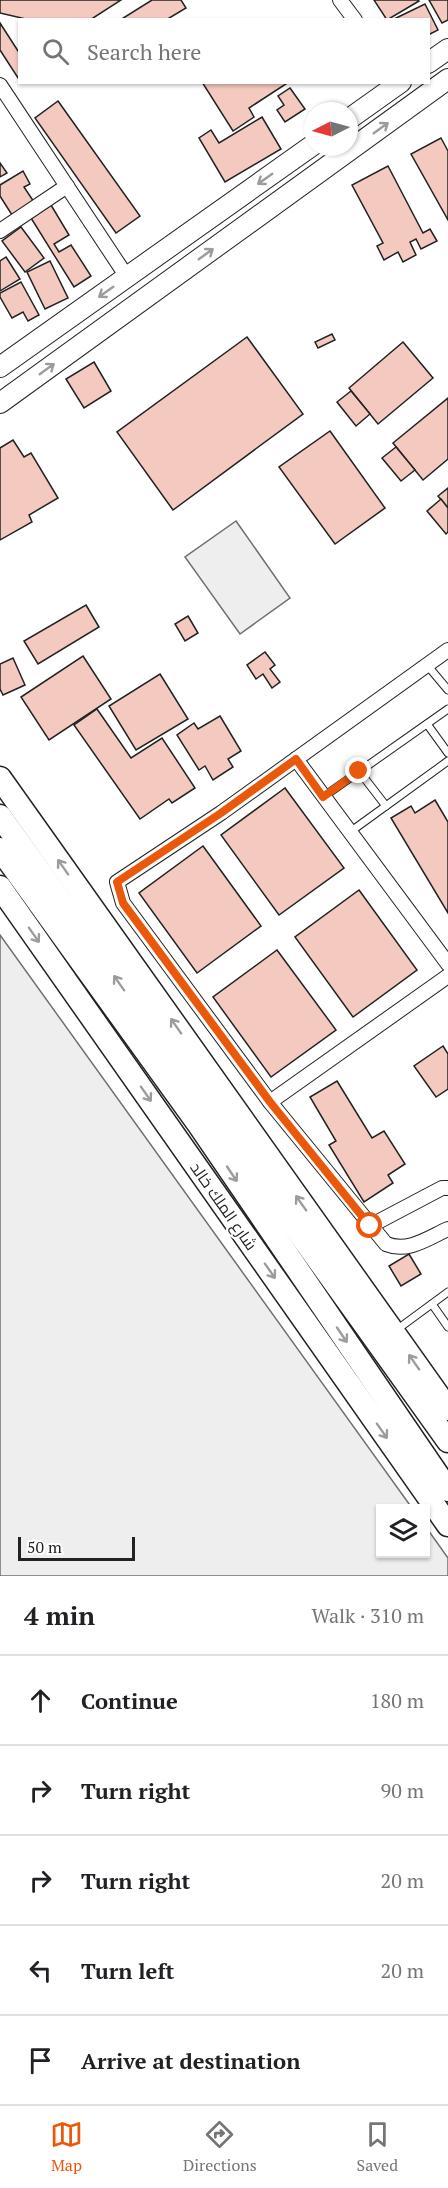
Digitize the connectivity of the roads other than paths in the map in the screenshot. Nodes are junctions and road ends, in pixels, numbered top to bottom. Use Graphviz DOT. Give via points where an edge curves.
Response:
graph roads {
  1 [pos="340,0"];
  2 [pos="354,18"];
  3 [pos="448,49"];
  4 [pos="430,62"];
  5 [pos="448,80"];
  6 [pos="398,84"];
  7 [pos="1,89"];
  8 [pos="358,113"];
  9 [pos="304,151"];
  10 [pos="67,186"];
  11 [pos="0,231"];
  12 [pos="127,277"];
  13 [pos="0,367"];
  14 [pos="0,403"];
  15 [pos="448,650"];
  16 [pos="427,665"];
  17 [pos="448,690"];
  18 [pos="448,709"];
  19 [pos="427,724"];
  20 [pos="448,753"];
  21 [pos="296,759"];
  22 [pos="448,761"];
  23 [pos="359,771"];
  24 [pos="0,778"];
  25 [pos="323,797"];
  26 [pos="386,806"];
  27 [pos="0,816"];
  28 [pos="350,832"];
  29 [pos="0,849"];
  30 [pos="0,887"];
  31 [pos="448,964"];
  32 [pos="448,976"];
  33 [pos="270,1102"];
  34 [pos="206,1121"];
  35 [pos="448,1188"];
  36 [pos="370,1226"];
  37 [pos="448,1229"];
  38 [pos="448,1292"];
  39 [pos="432,1304"];
  40 [pos="448,1327"];
  41 [pos="393,1332"];
  42 [pos="448,1409"];
  43 [pos="448,1441"];
  44 [pos="448,1490"];
  45 [pos="448,1525"];
  1 -- 2 [label="street"];
  3 -- 4 [label="street"];
  14 -- 5 [label="street, one-way"];
  6 -- 8 [label="street"];
  7 -- 10 [label="street"];
  9 -- 12 [label="street, one-way"];
  10 -- 11 [label="street"];
  10 -- 12 [label="street"];
  12 -- 13 [label="street, one-way"];
  15 -- 16 [label="street"];
  16 -- 17 [label="lane"];
  16 -- 21 [label="street"];
  18 -- 19 [label="lane"];
  19 -- 20 [label="lane"];
  19 -- 23 [label="lane"];
  21 -- 25 [label="street"];
  21 -- 33 [label="street" via="117,882 123,903"];
  22 -- 26 [label="lane"];
  23 -- 25 [label="lane"];
  23 -- 26 [label="lane"];
  41 -- 24 [label="main road, one-way"];
  25 -- 28 [label="street"];
  26 -- 28 [label="lane"];
  34 -- 27 [label="main road, one-way"];
  28 -- 31 [label="street"];
  29 -- 34 [label="main road"];
  30 -- 45 [label="main road, شارع الملك خالد, one-way"];
  32 -- 33 [label="street"];
  33 -- 36 [label="street"];
  34 -- 43 [label="main road"];
  34 -- 44 [label="main road, one-way"];
  35 -- 36 [label="street"];
  36 -- 37 [label="street" via="386,1244 397,1249"];
  38 -- 39 [label="lane"];
  39 -- 40 [label="lane"];
  39 -- 41 [label="lane"];
  42 -- 41 [label="main road, one-way"];
}
